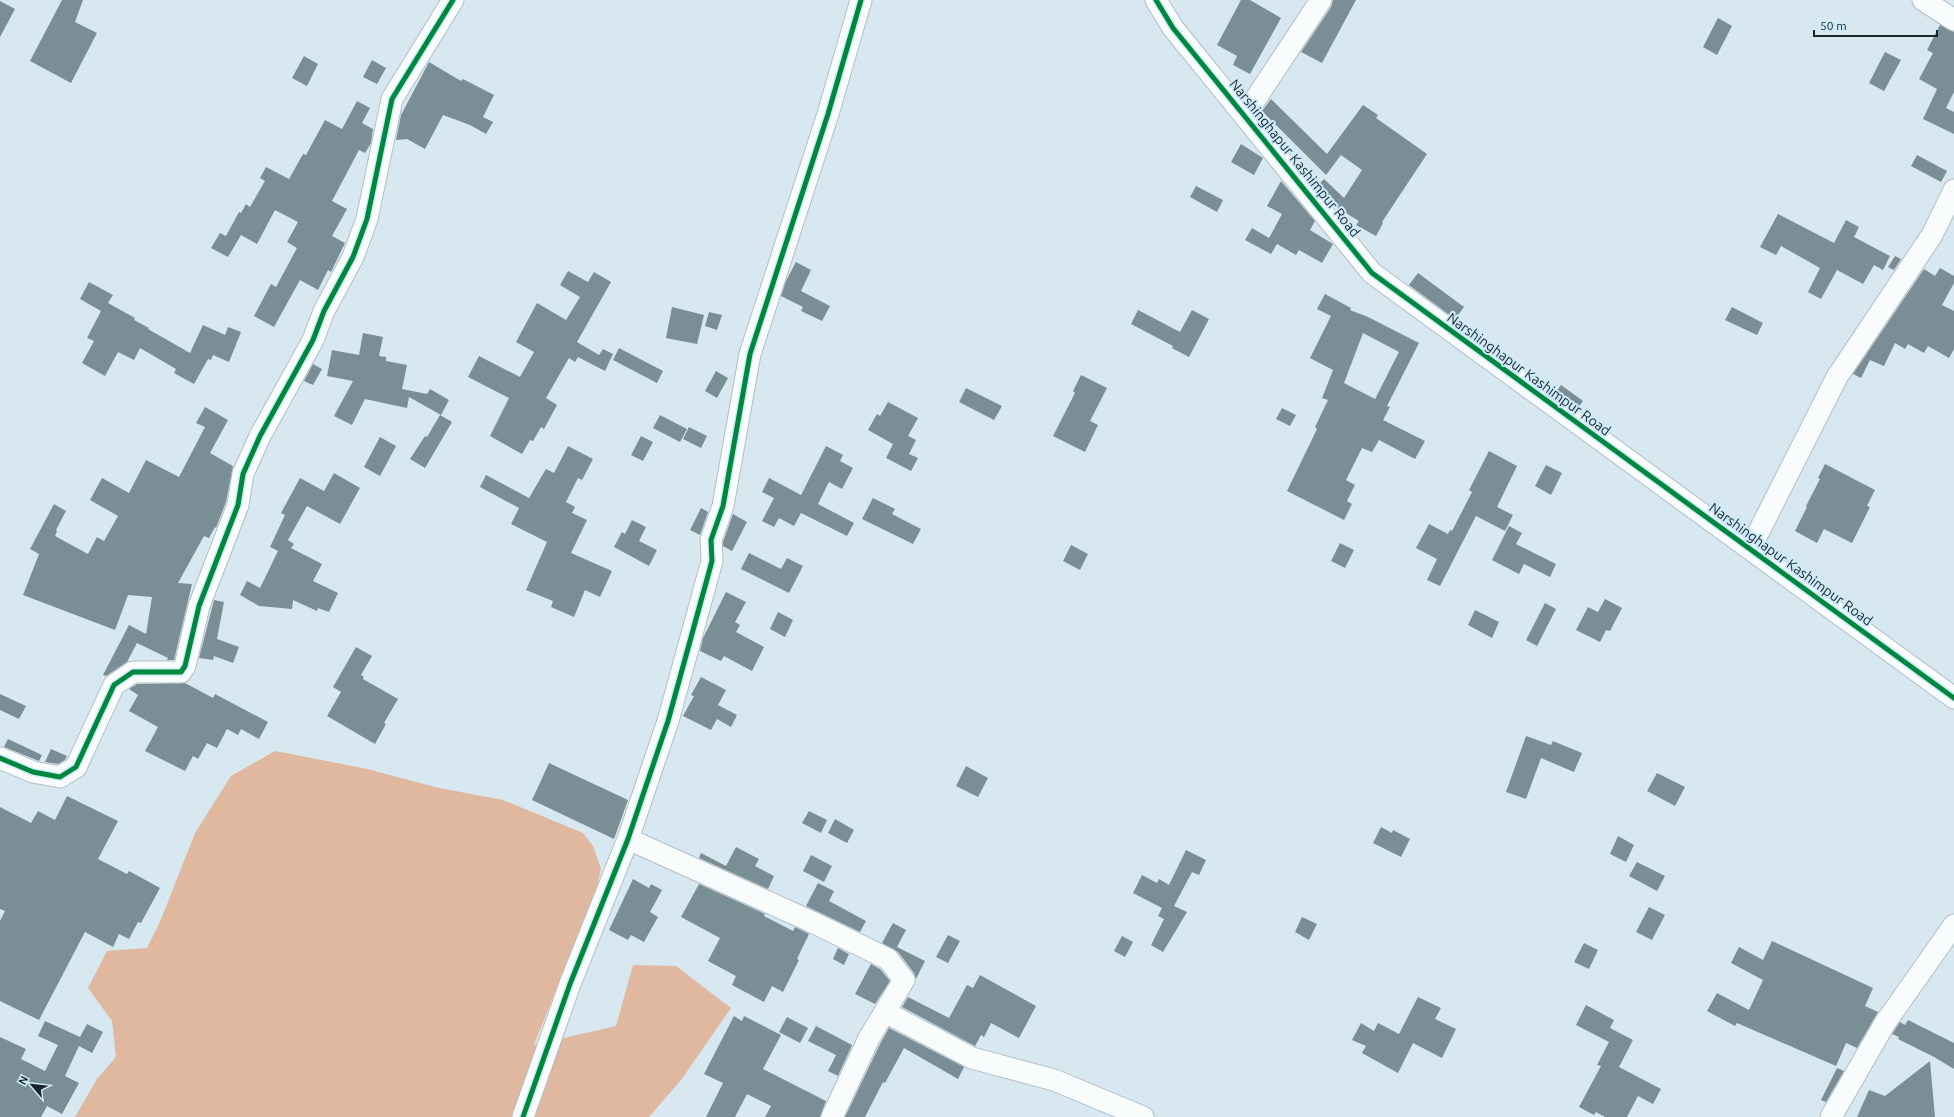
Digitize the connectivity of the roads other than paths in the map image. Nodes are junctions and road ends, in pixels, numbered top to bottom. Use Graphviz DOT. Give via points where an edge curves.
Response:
graph roads {
  1 [pos="453,0"];
  2 [pos="861,0"];
  3 [pos="1156,0"];
  4 [pos="1321,0"];
  5 [pos="1923,0"];
  6 [pos="1954,20"];
  7 [pos="1245,116"];
  8 [pos="1954,190"];
  9 [pos="1750,548"];
  10 [pos="1954,698"];
  11 [pos="0,758"];
  12 [pos="628,839"];
  13 [pos="1954,925"];
  14 [pos="885,1012"];
  15 [pos="524,1117"];
  16 [pos="832,1117"];
  17 [pos="1143,1117"];
  18 [pos="1831,1117"];
  1 -- 11 [label="street" via="392,99 364,225 353,257 324,311 313,340 260,436 243,474 238,505 198,606 185,666 181,672 133,672 114,685 76,767 60,777 32,772"];
  2 -- 12 [label="street" via="828,114 750,354 723,506 711,540 712,561 668,721"];
  3 -- 7 [label="street, Narshinghapur Kashimpur Road" via="1173,28"];
  4 -- 7 [label="street"];
  5 -- 6 [label="street"];
  7 -- 9 [label="street, Narshinghapur Kashimpur Road" via="1372,273"];
  8 -- 9 [label="street" via="1932,235 1837,377"];
  9 -- 10 [label="street, Narshinghapur Kashimpur Road"];
  12 -- 14 [label="street" via="888,959 904,980"];
  12 -- 15 [label="street" via="570,984"];
  13 -- 18 [label="street" via="1885,1023"];
  14 -- 16 [label="street"];
  14 -- 17 [label="street" via="972,1058 1054,1080"];
}
